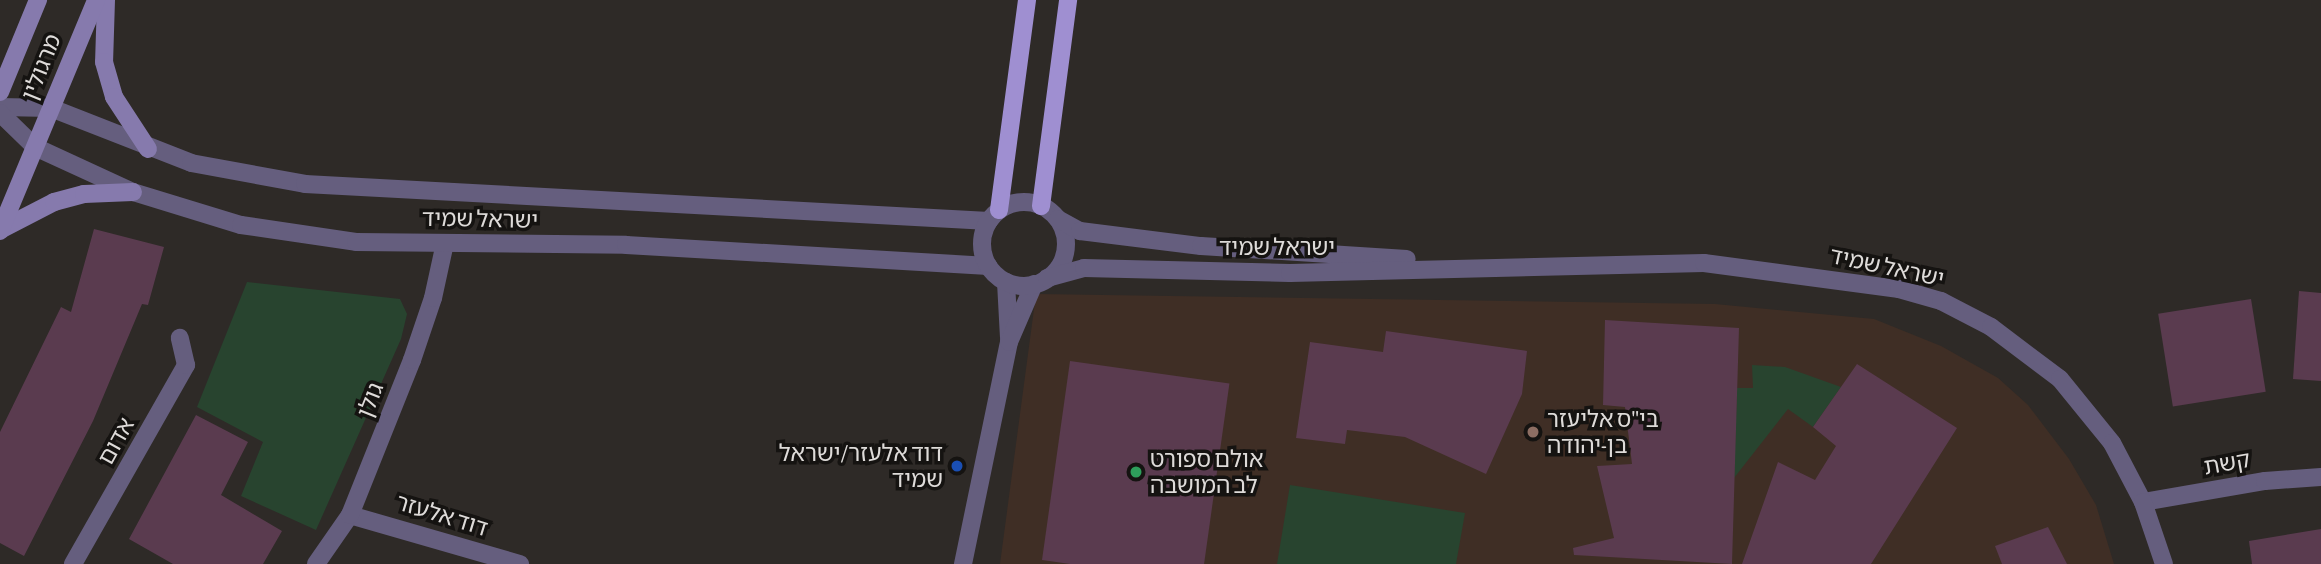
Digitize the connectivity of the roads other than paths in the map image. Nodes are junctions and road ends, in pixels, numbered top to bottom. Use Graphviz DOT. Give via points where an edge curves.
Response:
graph roads {
  1 [pos="38,0"];
  2 [pos="96,0"];
  3 [pos="106,0"];
  4 [pos="1027,0"];
  5 [pos="1068,0"];
  6 [pos="0,92"];
  7 [pos="0,107"];
  8 [pos="51,108"];
  9 [pos="0,113"];
  10 [pos="35,147"];
  11 [pos="148,149"];
  12 [pos="134,192"];
  13 [pos="1041,205"];
  14 [pos="994,216"];
  15 [pos="1058,219"];
  16 [pos="0,230"];
  17 [pos="444,243"];
  18 [pos="1508,265"];
  19 [pos="988,266"];
  20 [pos="1041,281"];
  21 [pos="1006,282"];
  22 [pos="180,338"];
  23 [pos="1009,342"];
  24 [pos="2321,477"];
  25 [pos="2143,502"];
  26 [pos="350,515"];
  27 [pos="73,564"];
  28 [pos="316,564"];
  29 [pos="520,564"];
  30 [pos="962,564"];
  31 [pos="2164,564"];
  1 -- 6 [label="main road, מרגולין"];
  2 -- 8 [label="main road, מרגולין"];
  3 -- 11 [label="main road" via="104,62 114,97"];
  4 -- 14 [label="main road"];
  5 -- 13 [label="main road"];
  7 -- 8 [label="street, ישראל שמיד"];
  8 -- 10 [label="main road, מרגולין"];
  8 -- 11 [label="street, ישראל שמיד"];
  9 -- 10 [label="street, ישראל שמיד"];
  10 -- 12 [label="street, ישראל שמיד"];
  10 -- 16 [label="main road, מרגולין"];
  11 -- 14 [label="street, ישראל שמיד" via="191,163 305,184"];
  12 -- 16 [label="main road" via="84,194 54,202"];
  12 -- 17 [label="street, ישראל שמיד" via="241,225 356,242"];
  13 -- 14 [label="street" via="1019,202"];
  13 -- 15 [label="street"];
  14 -- 19 [label="street" via="982,243"];
  15 -- 18 [label="street, ישראל שמיד" via="1080,231 1201,246"];
  15 -- 20 [label="street" via="1066,245 1057,270"];
  17 -- 19 [label="street, ישראל שמיד" via="626,245"];
  17 -- 26 [label="street, גולן" via="433,298 412,360"];
  18 -- 20 [label="street, ישראל שמיד" via="1290,274 1084,268"];
  18 -- 25 [label="street, ישראל שמיד" via="1704,264 1857,282 1941,301 1991,327 2060,379 2112,443"];
  19 -- 21 [label="street"];
  20 -- 21 [label="street"];
  20 -- 23 [label="street"];
  21 -- 23 [label="street"];
  22 -- 27 [label="street, אדום" via="186,365"];
  23 -- 30 [label="street"];
  24 -- 25 [label="street, קשת" via="2265,481"];
  25 -- 31 [label="street, ישראל שמיד"];
  26 -- 28 [label="street, גולן"];
  26 -- 29 [label="street, דוד אלעזר"];
}
